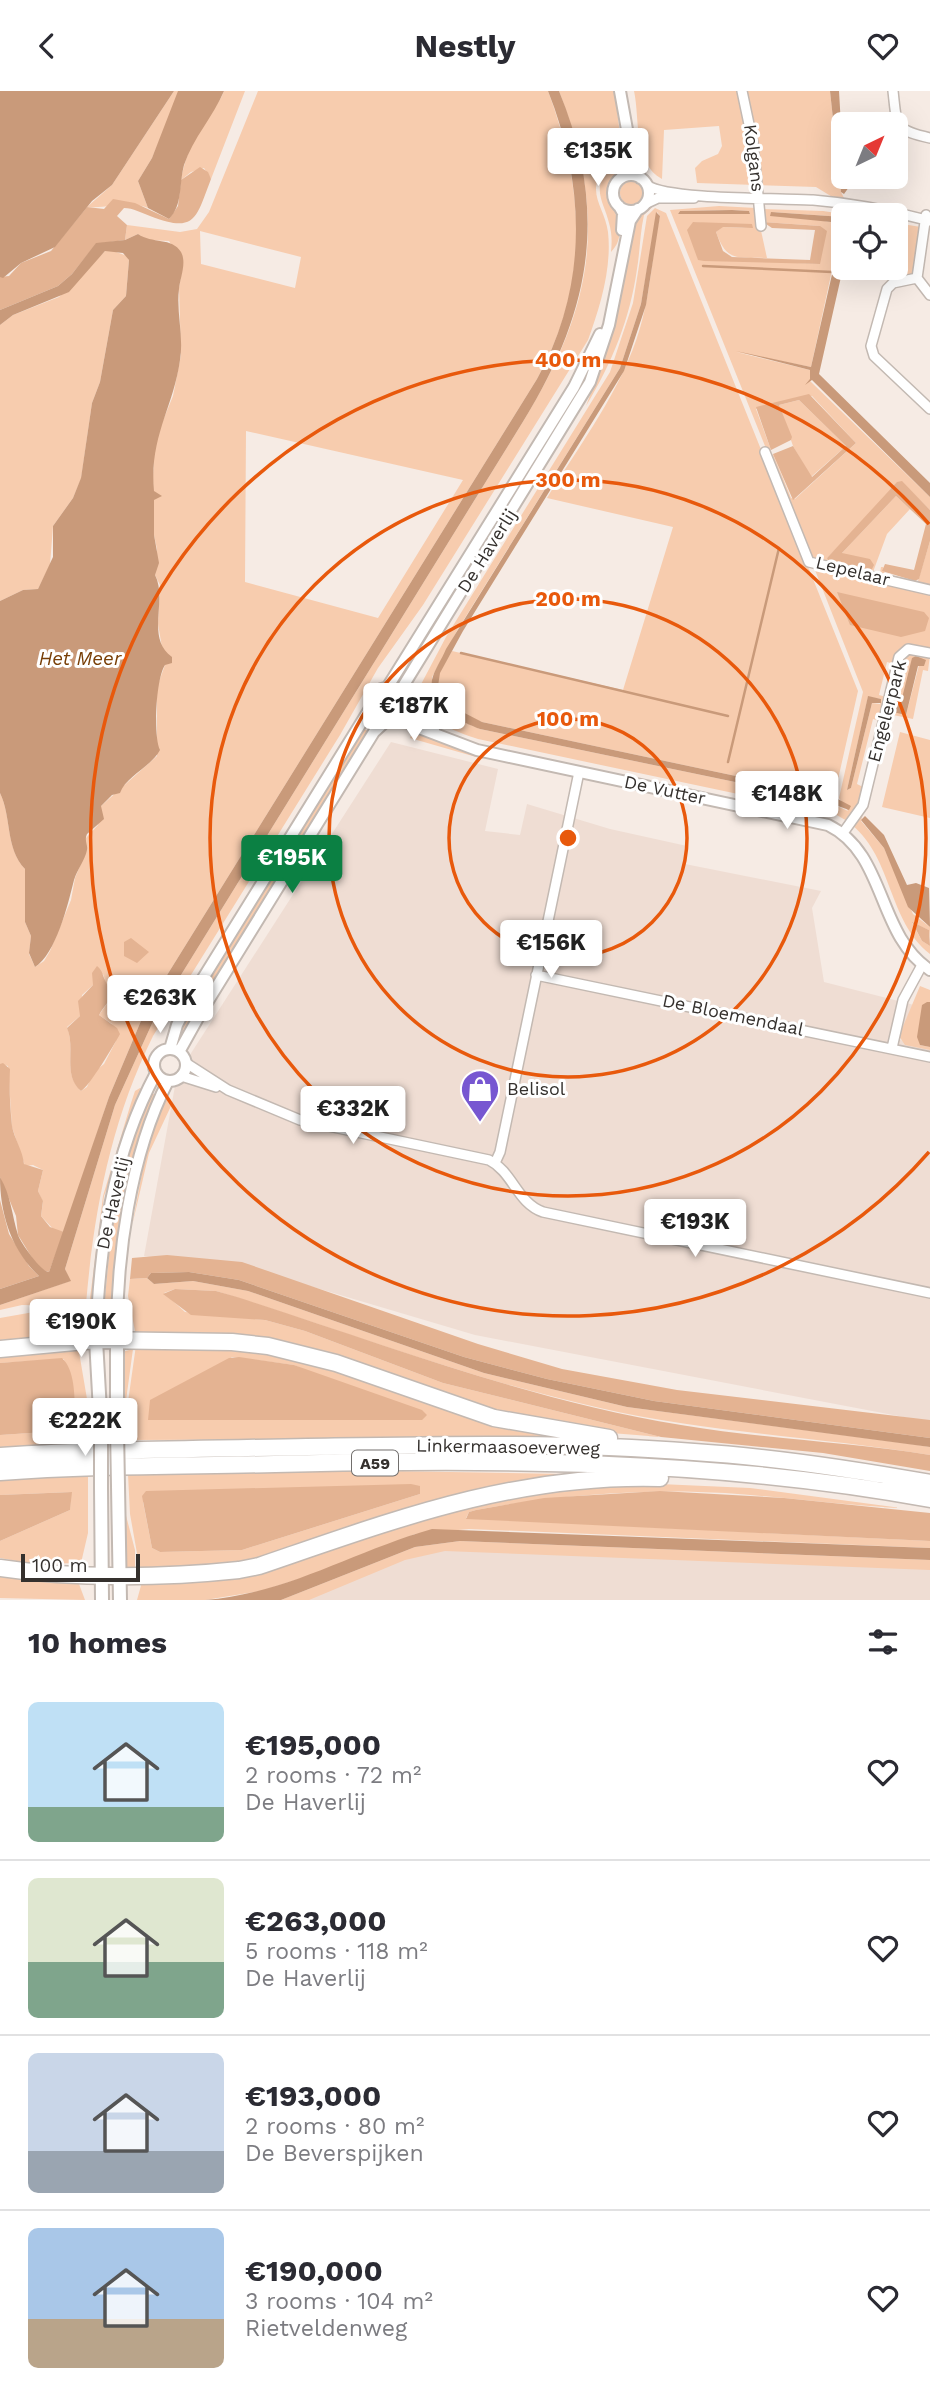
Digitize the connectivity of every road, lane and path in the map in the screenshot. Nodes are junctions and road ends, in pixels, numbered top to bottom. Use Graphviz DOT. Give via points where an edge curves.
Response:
graph roads {
  1 [pos="619,91"];
  2 [pos="742,91"];
  3 [pos="893,91"];
  4 [pos="930,138"];
  5 [pos="621,178"];
  6 [pos="643,181"];
  7 [pos="710,196"];
  8 [pos="759,198"];
  9 [pos="618,206"];
  10 [pos="642,206"];
  11 [pos="928,217"];
  12 [pos="761,226"];
  13 [pos="917,278"];
  14 [pos="930,295"];
  15 [pos="930,409"];
  16 [pos="765,452"];
  17 [pos="930,590"];
  18 [pos="930,653"];
  19 [pos="387,688"];
  20 [pos="371,707"];
  21 [pos="397,709"];
  22 [pos="579,772"];
  23 [pos="843,833"];
  24 [pos="926,968"];
  25 [pos="536,975"];
  26 [pos="891,1048"];
  27 [pos="174,1051"];
  28 [pos="930,1057"];
  29 [pos="186,1063"];
  30 [pos="156,1073"];
  31 [pos="181,1076"];
  32 [pos="168,1081"];
  33 [pos="228,1090"];
  34 [pos="495,1163"];
  35 [pos="930,1293"];
  36 [pos="96,1340"];
  37 [pos="117,1342"];
  38 [pos="0,1349"];
  39 [pos="694,1452"];
  40 [pos="0,1456"];
  41 [pos="0,1472"];
  42 [pos="750,1475"];
  43 [pos="930,1483"];
  44 [pos="930,1499"];
  45 [pos="0,1568"];
  46 [pos="102,1574"];
  47 [pos="120,1574"];
  48 [pos="102,1600"];
  49 [pos="120,1600"];
  1 -- 5 [label="street" via="626,169"];
  1 -- 6 [label="street" via="634,168"];
  2 -- 8 [label="street, Kolgans"];
  3 -- 4 [label="street" via="897,125 904,132"];
  5 -- 6 [label="street" via="633,175"];
  5 -- 9 [label="street" via="614,191"];
  6 -- 7 [label="street" via="659,191"];
  6 -- 10 [label="street" via="649,196"];
  7 -- 8 [label="street"];
  7 -- 10 [label="street" via="658,198"];
  8 -- 11 [label="street" via="815,200"];
  8 -- 12 [label="street, Kolgans"];
  9 -- 10 [label="street" via="627,210"];
  9 -- 19 [label="street, De Haverlij" via="624,220 611,297 588,363"];
  10 -- 21 [label="street, De Haverlij" via="630,221 609,325 590,382 402,688"];
  11 -- 13 [label="street"];
  13 -- 14 [label="street"];
  13 -- 15 [label="street" via="893,283 887,289 871,346 874,356"];
  16 -- 17 [label="street, Lepelaar" via="809,562"];
  18 -- 23 [label="street, Engelerpark" via="908,649 899,657 863,805"];
  19 -- 20 [label="street, De Haverlij" via="374,693"];
  19 -- 21 [label="street"];
  20 -- 21 [label="street" via="377,716"];
  20 -- 27 [label="street" via="192,996 177,1025"];
  21 -- 22 [label="street, De Vutter" via="447,740"];
  21 -- 27 [label="street, De Haverlij" via="374,732"];
  22 -- 23 [label="street, De Vutter" via="819,822"];
  22 -- 25 [label="street"];
  23 -- 24 [label="street" via="866,862 898,938"];
  24 -- 26 [label="street" via="904,1000"];
  25 -- 26 [label="street, De Bloemendaal"];
  25 -- 34 [label="street"];
  26 -- 28 [label="street, De Bloemendaal"];
  27 -- 29 [label="street"];
  27 -- 30 [label="street" via="156,1057"];
  29 -- 31 [label="street"];
  29 -- 33 [label="street"];
  30 -- 32 [label="street"];
  30 -- 36 [label="street, De Haverlij" via="132,1127 111,1201 100,1264"];
  31 -- 32 [label="street"];
  31 -- 33 [label="street"];
  32 -- 37 [label="street, De Haverlij" via="137,1166 120,1265"];
  33 -- 34 [label="street" via="300,1120"];
  34 -- 35 [label="street" via="525,1202 542,1212"];
  36 -- 37 [label="highway"];
  36 -- 38 [label="highway"];
  36 -- 46 [label="main road, bridge"];
  37 -- 39 [label="highway, A59" via="268,1346 336,1363 494,1418 662,1443"];
  37 -- 47 [label="main road, bridge"];
  39 -- 40 [label="highway, Linkermaasoeverweg / A59" via="450,1445 89,1450"];
  39 -- 43 [label="highway, Linkermaasoeverweg / A59" via="846,1468"];
  41 -- 42 [label="highway, Linkermaasoeverweg / A59" via="463,1462 583,1463"];
  42 -- 44 [label="highway, Linkermaasoeverweg / A59"];
  42 -- 47 [label="highway, A59" via="600,1479 526,1487 421,1511 259,1566 220,1572"];
  45 -- 46 [label="highway"];
  46 -- 47 [label="highway"];
  46 -- 48 [label="main road"];
  47 -- 49 [label="main road"];
}
